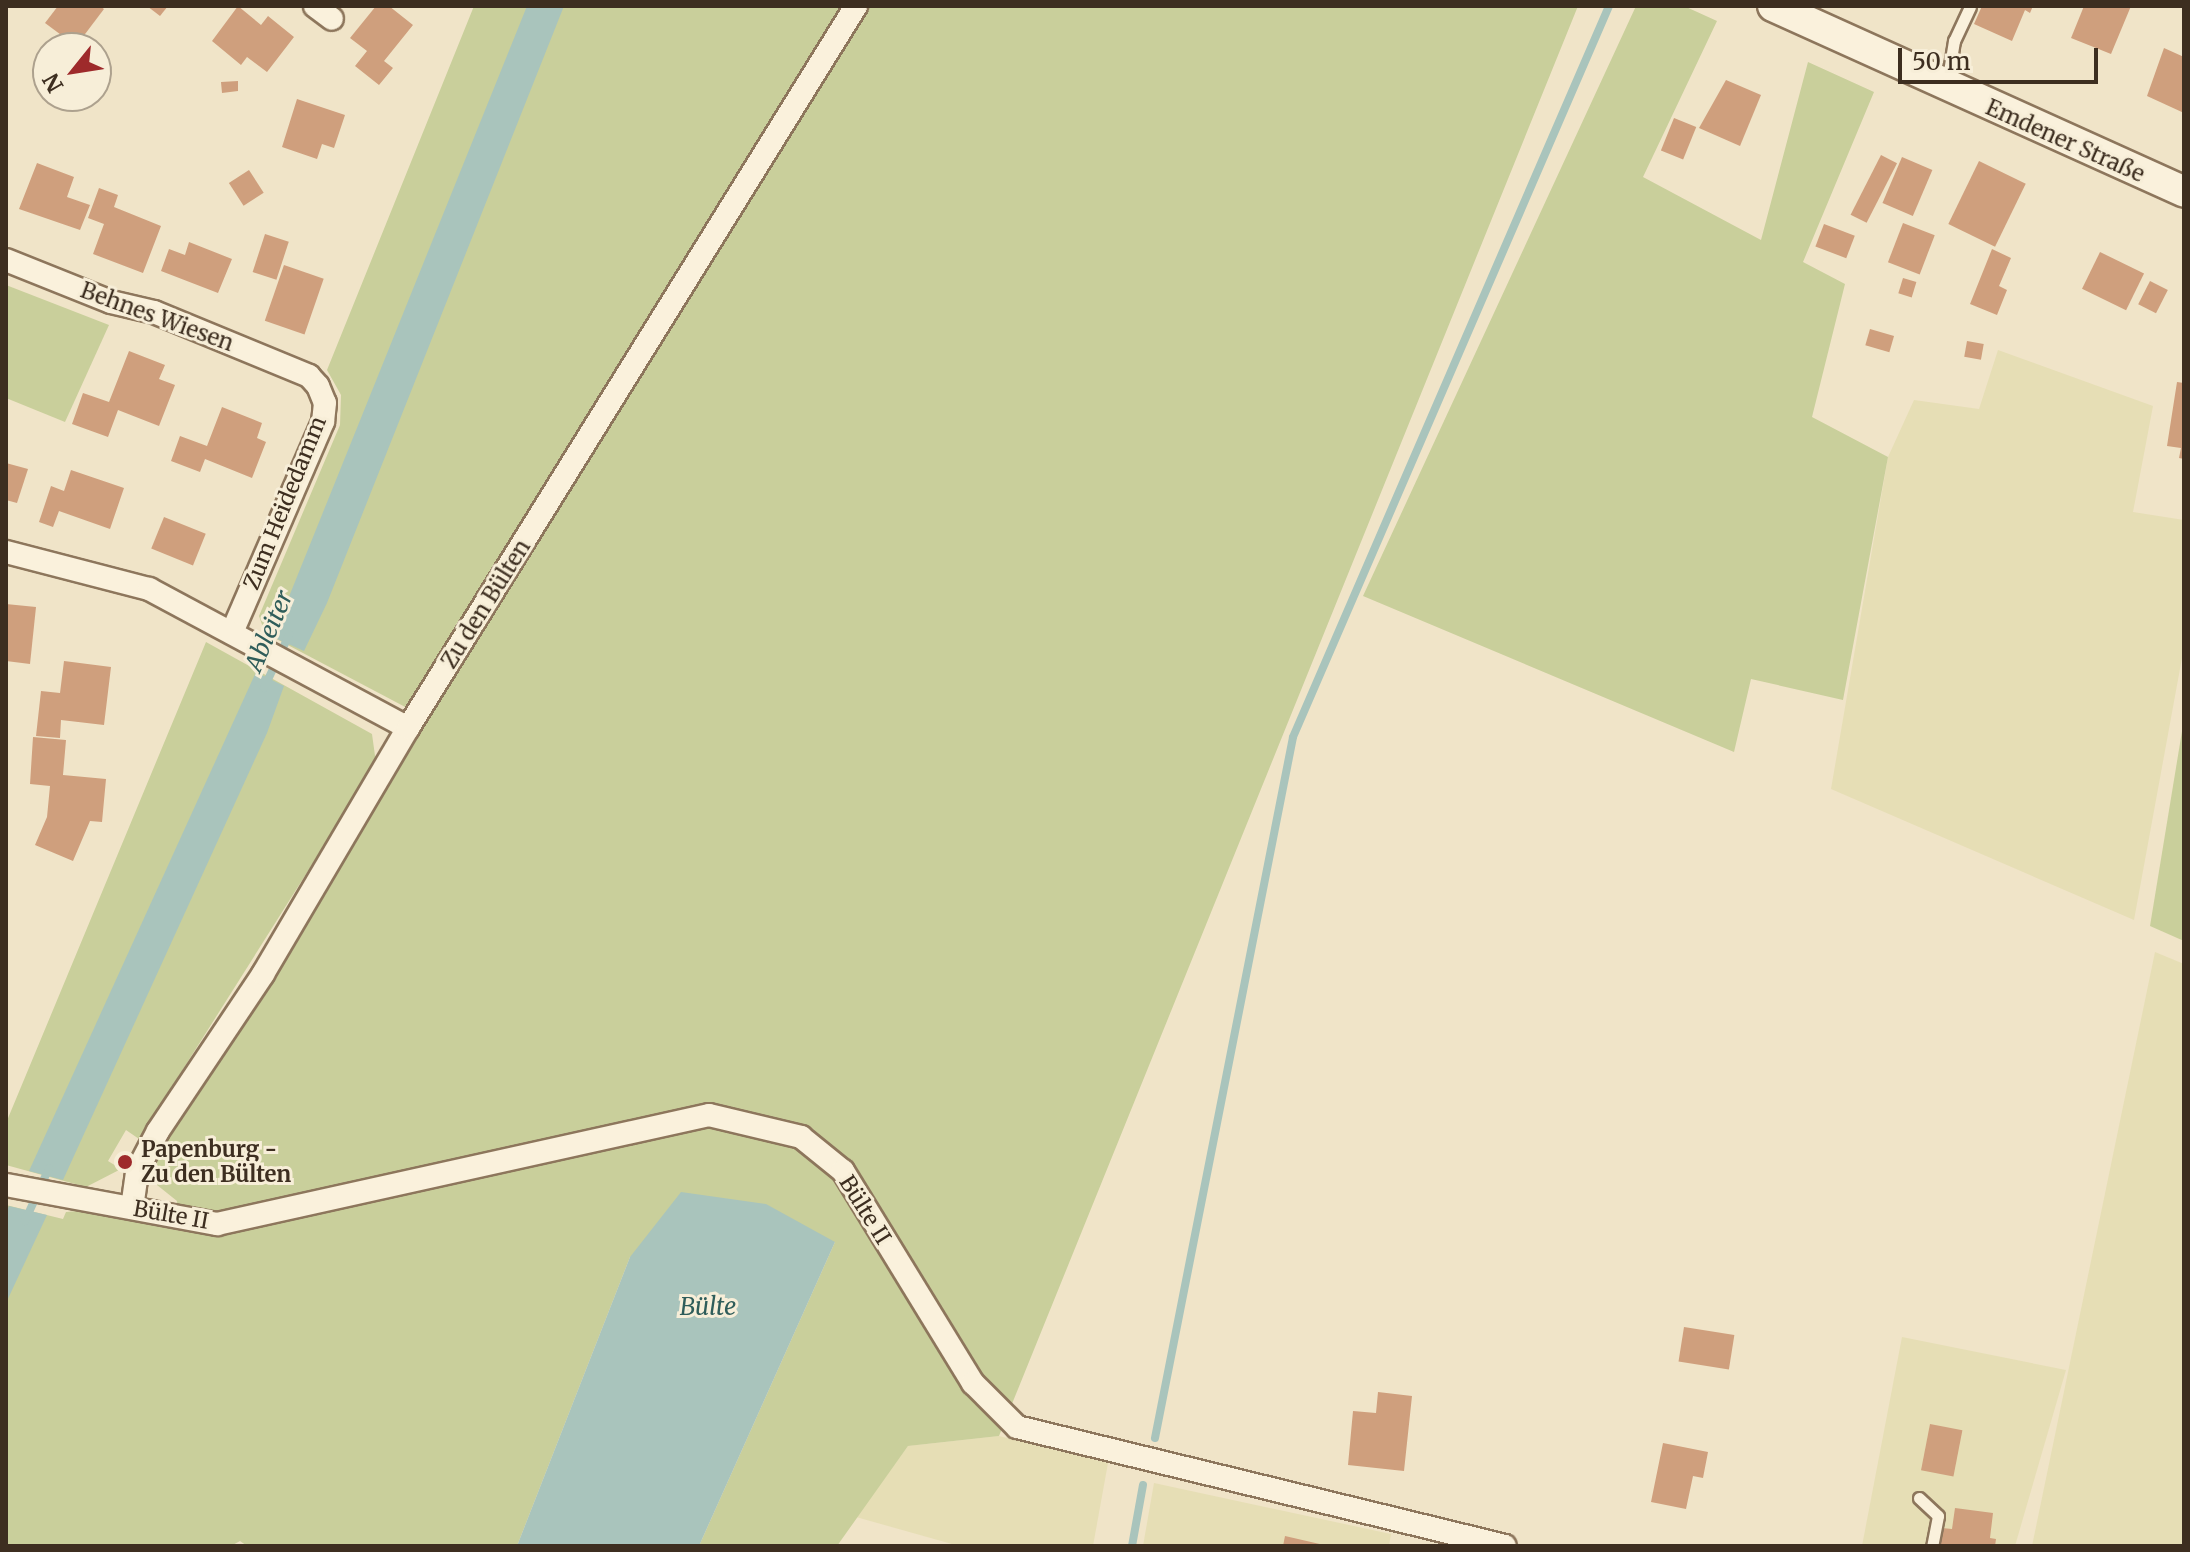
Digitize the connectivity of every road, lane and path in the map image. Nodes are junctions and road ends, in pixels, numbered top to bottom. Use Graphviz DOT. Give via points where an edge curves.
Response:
graph roads {
  1 [pos="856,6"];
  2 [pos="1773,6"];
  3 [pos="1970,6"];
  4 [pos="1947,88"];
  5 [pos="2184,192"];
  6 [pos="6,260"];
  7 [pos="309,376"];
  8 [pos="6,552"];
  9 [pos="232,632"];
  10 [pos="408,728"];
  11 [pos="6,1185"];
  12 [pos="132,1208"];
  13 [pos="1919,1498"];
  14 [pos="1505,1546"];
  15 [pos="1932,1546"];
  1 -- 10 [label="street, Zu den Bülten"];
  2 -- 4 [label="street, Emdener Straße"];
  3 -- 4 [label="lane" via="1954,41"];
  4 -- 5 [label="street, Emdener Straße"];
  6 -- 7 [label="street, Behnes Wiesen"];
  7 -- 9 [label="street, Zum Heidedamm" via="325,403 323,422"];
  8 -- 9 [label="street" via="149,589"];
  9 -- 10 [label="street"];
  10 -- 12 [label="street, Zu den Bülten" via="263,974 158,1131 137,1171"];
  11 -- 12 [label="street, Bülte II"];
  12 -- 14 [label="street, Bülte II" via="217,1224 709,1115 770,1129 801,1137 843,1171 973,1383 1017,1427"];
  13 -- 15 [label="lane" via="1938,1516"];
}
